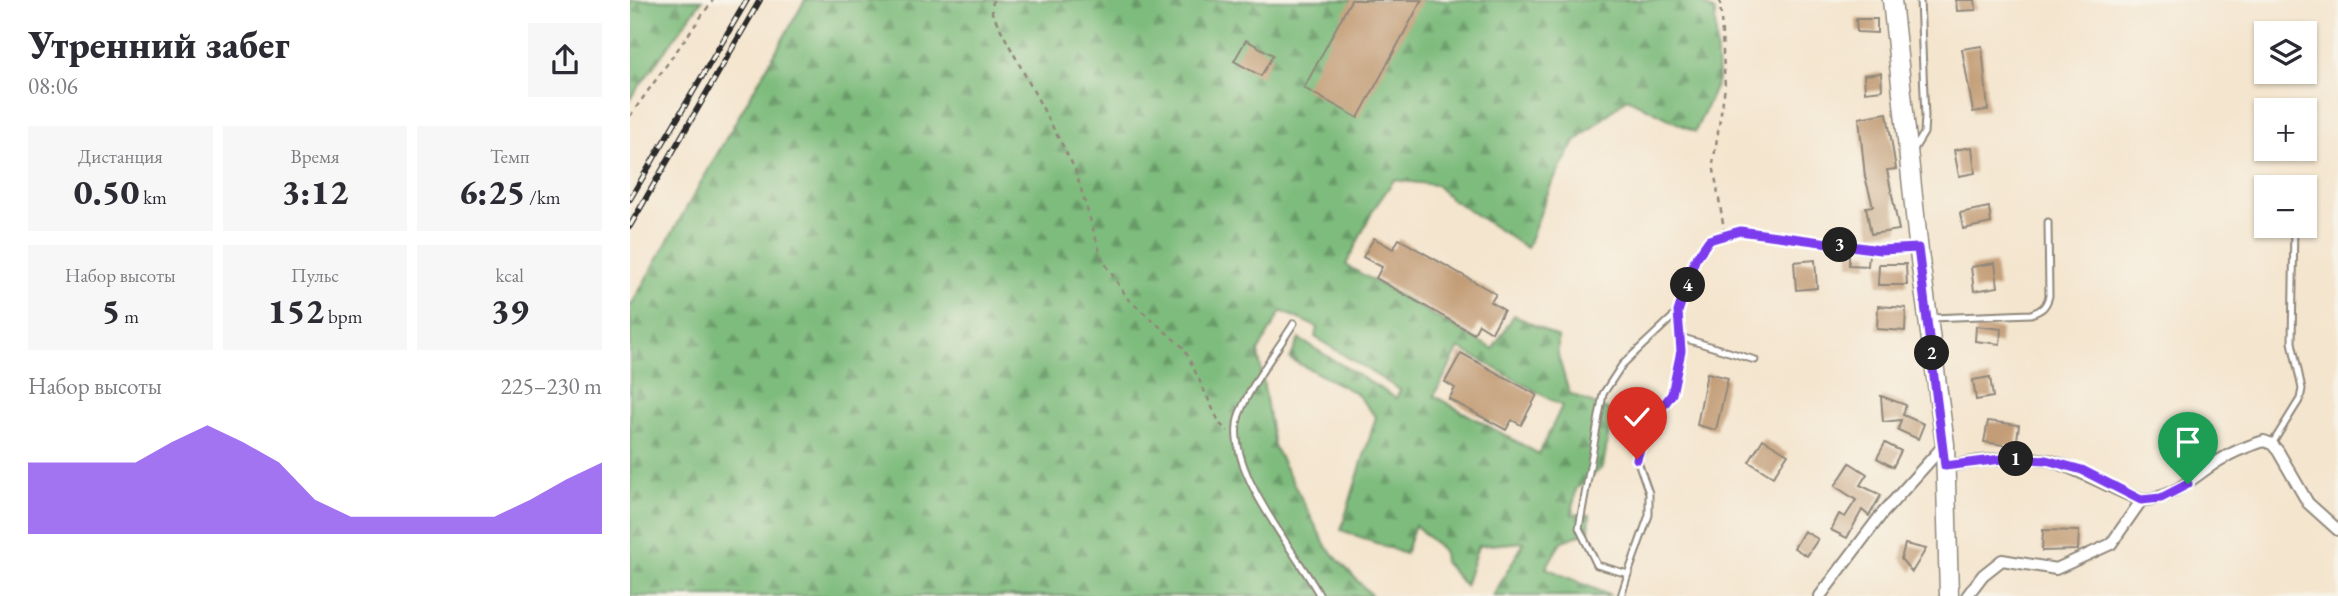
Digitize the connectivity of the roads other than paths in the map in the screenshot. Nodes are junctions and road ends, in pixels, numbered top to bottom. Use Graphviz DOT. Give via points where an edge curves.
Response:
graph roads {
  1 [pos="1892,0"];
  2 [pos="1920,0"];
  3 [pos="1908,160"];
  4 [pos="2048,222"];
  5 [pos="2294,238"];
  6 [pos="1918,248"];
  7 [pos="1678,312"];
  8 [pos="1927,318"];
  9 [pos="1294,323"];
  10 [pos="1680,337"];
  11 [pos="1755,360"];
  12 [pos="1945,444"];
  13 [pos="2272,444"];
  14 [pos="1945,466"];
  15 [pos="2141,500"];
  16 [pos="2338,530"];
  17 [pos="1628,574"];
  18 [pos="1320,596"];
  19 [pos="1621,596"];
  20 [pos="1820,596"];
  21 [pos="1949,596"];
  22 [pos="1967,596"];
  1 -- 3 [label="main road"];
  2 -- 3 [label="lane" via="1924,134"];
  3 -- 6 [label="main road"];
  4 -- 8 [label="lane" via="2049,296 2041,310"];
  5 -- 13 [label="lane" via="2292,342 2302,389"];
  6 -- 7 [label="lane" via="1880,250 1740,231 1725,234 1709,240 1695,260"];
  6 -- 8 [label="main road"];
  7 -- 10 [label="lane"];
  7 -- 17 [label="lane" via="1622,365 1603,394 1579,528 1597,565"];
  8 -- 12 [label="main road"];
  9 -- 18 [label="lane" via="1245,401 1238,417 1238,450 1251,483"];
  10 -- 11 [label="lane"];
  10 -- 17 [label="lane" via="1672,394 1645,430 1637,459 1649,493 1649,515"];
  12 -- 14 [label="main road"];
  12 -- 20 [label="street" via="1881,515"];
  13 -- 15 [label="street" via="2264,441 2242,448 2161,498"];
  13 -- 16 [label="street" via="2308,503"];
  14 -- 15 [label="street" via="2010,458 2046,460 2082,470"];
  14 -- 21 [label="main road"];
  15 -- 22 [label="street" via="2110,544 2056,569 2002,560"];
  17 -- 19 [label="lane"];
}
